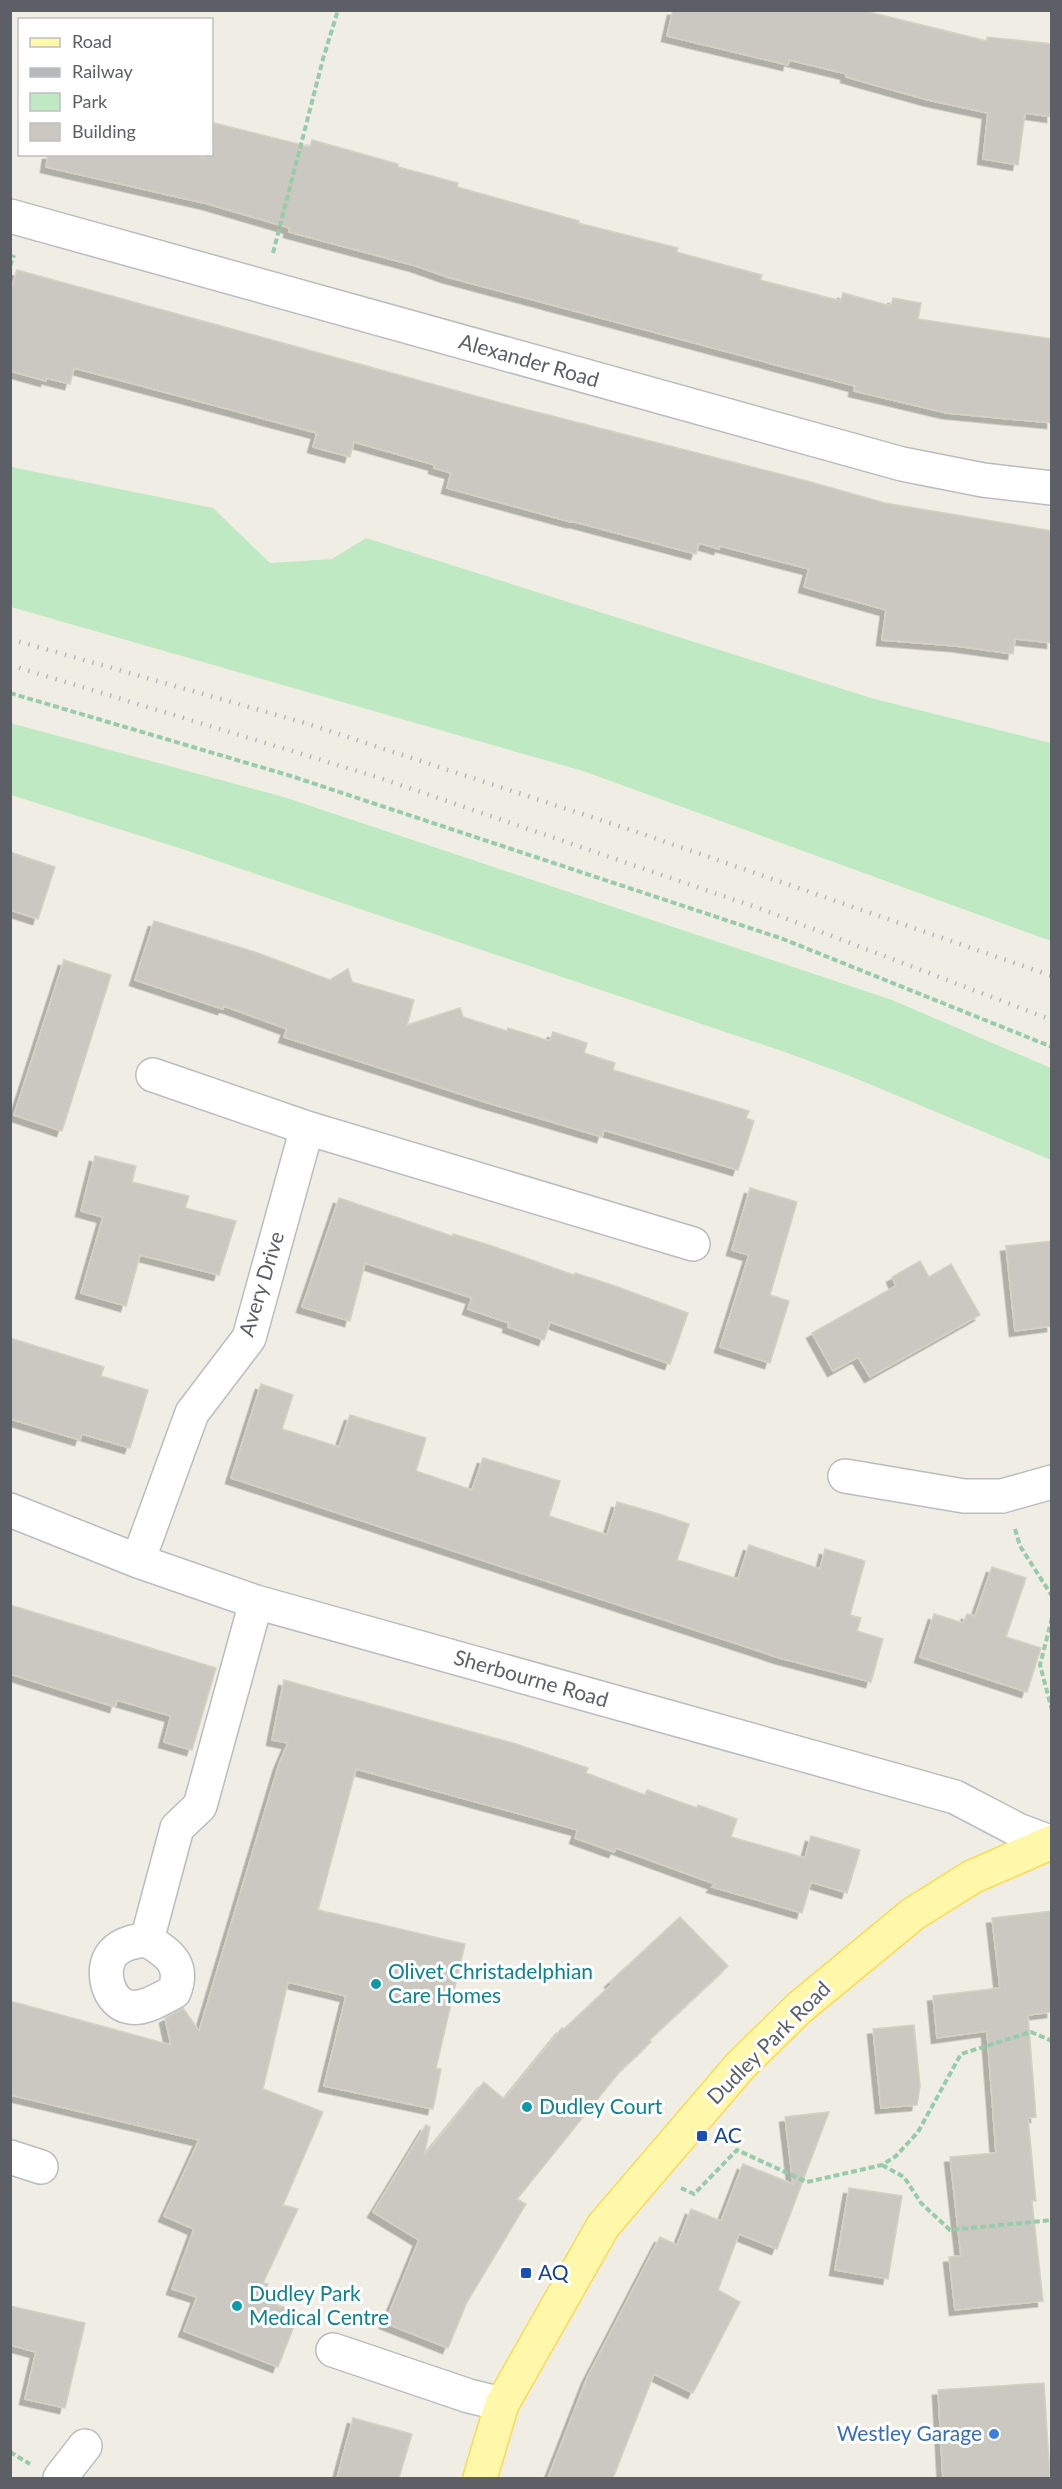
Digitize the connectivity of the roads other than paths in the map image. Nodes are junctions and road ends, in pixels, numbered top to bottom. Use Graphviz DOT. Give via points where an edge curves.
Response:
graph roads {
  1 [pos="10,216"];
  2 [pos="1052,488"];
  3 [pos="153,1075"];
  4 [pos="307,1128"];
  5 [pos="693,1244"];
  6 [pos="845,1476"];
  7 [pos="1052,1482"];
  8 [pos="10,1510"];
  9 [pos="138,1561"];
  10 [pos="256,1602"];
  11 [pos="1051,1842"];
  12 [pos="147,1940"];
  13 [pos="10,2157"];
  14 [pos="41,2167"];
  15 [pos="333,2350"];
  16 [pos="502,2403"];
  17 [pos="85,2446"];
  18 [pos="60,2478"];
  19 [pos="480,2478"];
  1 -- 2 [label="street, Alexander Road" via="902,464 983,480"];
  3 -- 4 [label="street"];
  4 -- 5 [label="street"];
  4 -- 9 [label="street, Avery Drive" via="249,1338 192,1413"];
  6 -- 7 [label="street" via="964,1496 1002,1496"];
  8 -- 9 [label="street, Sherbourne Road"];
  9 -- 10 [label="street, Sherbourne Road"];
  10 -- 11 [label="street, Sherbourne Road" via="955,1797 1018,1830"];
  10 -- 12 [label="street" via="200,1806 177,1828"];
  11 -- 16 [label="main road, Dudley Park Road" via="972,1877 913,1914 799,2008 740,2066 603,2226"];
  13 -- 14 [label="street"];
  15 -- 16 [label="street" via="469,2396"];
  16 -- 19 [label="main road, Dudley Park Road"];
  17 -- 18 [label="street"];
}
